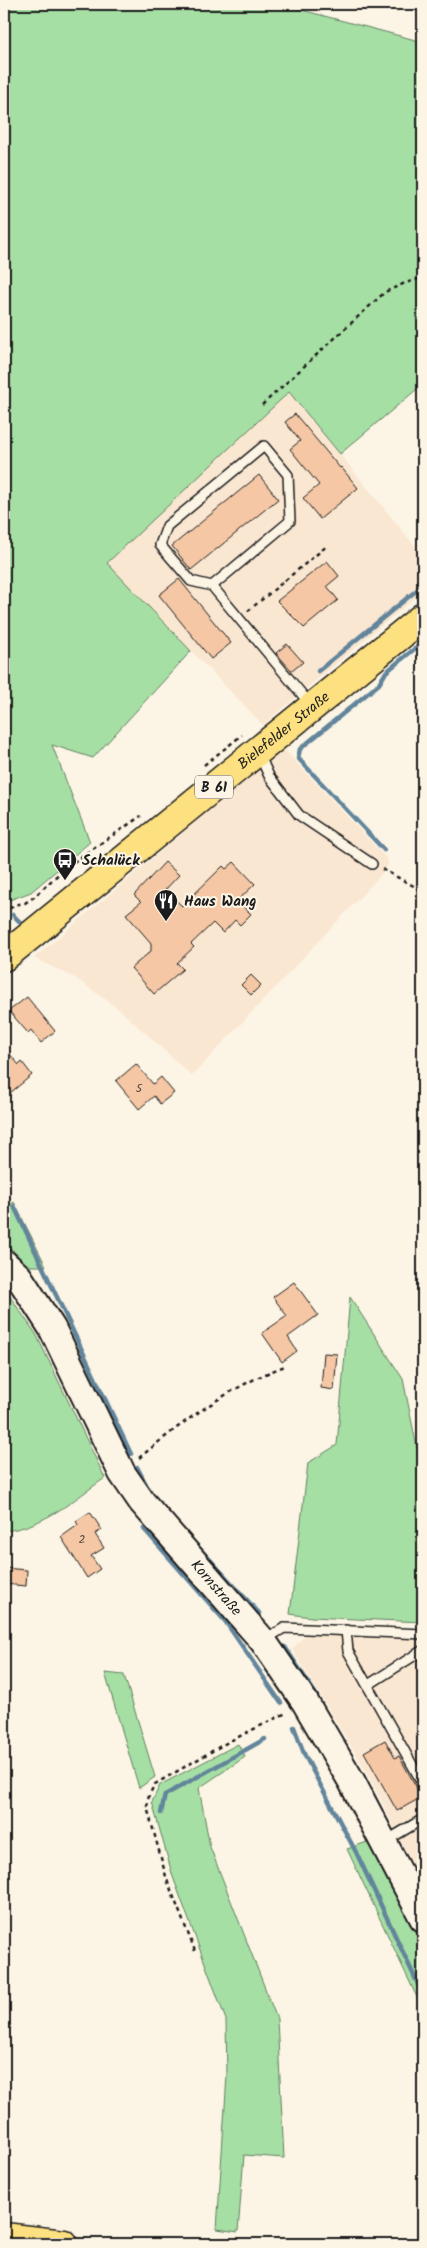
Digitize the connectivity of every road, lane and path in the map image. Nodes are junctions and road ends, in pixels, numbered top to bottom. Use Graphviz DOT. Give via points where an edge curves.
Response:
graph roads {
  1 [pos="423,278"];
  2 [pos="262,406"];
  3 [pos="328,545"];
  4 [pos="212,586"];
  5 [pos="423,617"];
  6 [pos="239,618"];
  7 [pos="313,707"];
  8 [pos="258,752"];
  9 [pos="372,864"];
  10 [pos="423,891"];
  11 [pos="4,957"];
  12 [pos="4,1263"];
  13 [pos="285,1366"];
  14 [pos="122,1473"];
  15 [pos="346,1630"];
  16 [pos="423,1634"];
  17 [pos="263,1640"];
  18 [pos="423,1650"];
  19 [pos="368,1685"];
  20 [pos="305,1702"];
  21 [pos="423,1784"];
  22 [pos="423,1819"];
  23 [pos="384,1842"];
  24 [pos="423,1918"];
  25 [pos="195,1951"];
  26 [pos="4,2237"];
  27 [pos="64,2244"];
  1 -- 2 [label="path" via="385,292"];
  3 -- 6 [label="path"];
  4 -- 4 [label="lane" via="290,521 288,475 264,446 167,526 160,545 191,581"];
  4 -- 6 [label="lane"];
  5 -- 7 [label="main road, Bielefelder Straße / B 61"];
  6 -- 7 [label="lane"];
  7 -- 8 [label="main road, Bielefelder Straße / B 61"];
  8 -- 9 [label="lane" via="270,776 299,816"];
  8 -- 11 [label="main road, Bielefelder Straße / B 61"];
  9 -- 10 [label="path"];
  12 -- 14 [label="street, Kornstraße" via="19,1277 52,1328"];
  13 -- 14 [label="path" via="256,1377 222,1398 161,1440"];
  14 -- 17 [label="street, Kornstraße" via="166,1531"];
  15 -- 16 [label="lane"];
  15 -- 17 [label="lane" via="284,1628"];
  15 -- 19 [label="lane" via="348,1650"];
  17 -- 20 [label="street, Kornstraße"];
  18 -- 19 [label="lane"];
  19 -- 21 [label="lane"];
  20 -- 23 [label="street, Kornstraße"];
  20 -- 25 [label="path" via="155,1784 149,1795 147,1807 167,1880"];
  22 -- 23 [label="lane"];
  23 -- 24 [label="street, Kornstraße"];
  26 -- 27 [label="main road"];
}
